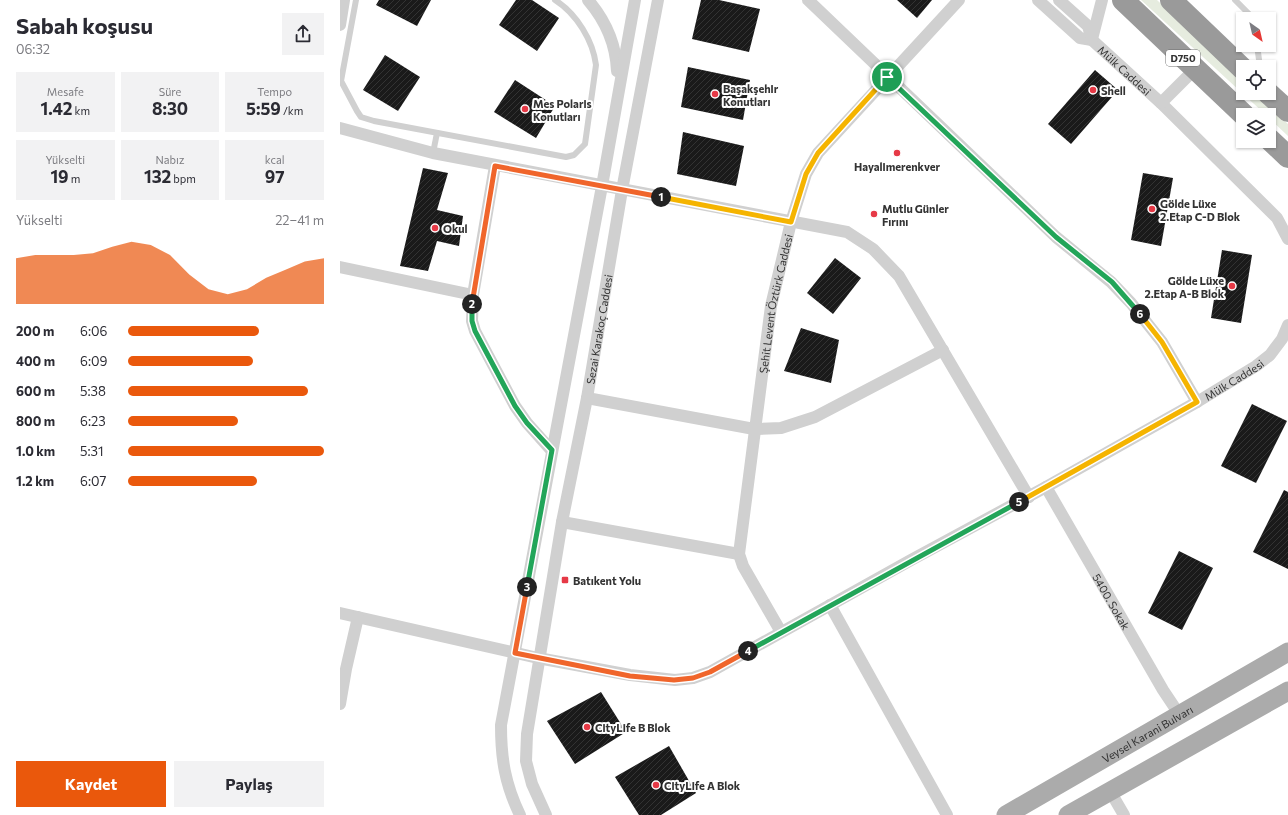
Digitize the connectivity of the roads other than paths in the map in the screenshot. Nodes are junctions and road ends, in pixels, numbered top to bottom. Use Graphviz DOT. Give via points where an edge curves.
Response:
graph roads {
  1 [pos="344,0"];
  2 [pos="356,0"];
  3 [pos="556,0"];
  4 [pos="588,0"];
  5 [pos="635,0"];
  6 [pos="658,0"];
  7 [pos="808,0"];
  8 [pos="960,0"];
  9 [pos="1038,0"];
  10 [pos="1059,0"];
  11 [pos="1102,0"];
  12 [pos="1123,0"];
  13 [pos="1171,0"];
  14 [pos="1235,0"];
  15 [pos="1247,12"];
  16 [pos="340,25"];
  17 [pos="1092,40"];
  18 [pos="1236,62"];
  19 [pos="1195,69"];
  20 [pos="887,77"];
  21 [pos="618,92"];
  22 [pos="1276,100"];
  23 [pos="1161,103"];
  24 [pos="1237,108"];
  25 [pos="1288,111"];
  26 [pos="340,128"];
  27 [pos="437,133"];
  28 [pos="1276,146"];
  29 [pos="433,153"];
  30 [pos="1288,157"];
  31 [pos="495,166"];
  32 [pos="602,186"];
  33 [pos="622,190"];
  34 [pos="791,222"];
  35 [pos="1288,239"];
  36 [pos="340,267"];
  37 [pos="473,295"];
  38 [pos="1288,325"];
  39 [pos="943,350"];
  40 [pos="587,398"];
  41 [pos="1197,402"];
  42 [pos="754,429"];
  43 [pos="552,450"];
  44 [pos="1046,487"];
  45 [pos="1029,497"];
  46 [pos="562,522"];
  47 [pos="739,554"];
  48 [pos="830,605"];
  49 [pos="340,613"];
  50 [pos="358,617"];
  51 [pos="782,632"];
  52 [pos="1288,652"];
  53 [pos="515,653"];
  54 [pos="538,658"];
  55 [pos="1288,690"];
  56 [pos="340,704"];
  57 [pos="1179,714"];
  58 [pos="1110,791"];
  59 [pos="520,815"];
  60 [pos="546,815"];
  61 [pos="947,815"];
  62 [pos="1006,815"];
  63 [pos="1068,815"];
  64 [pos="1124,815"];
  1 -- 16 [label="street"];
  2 -- 27 [label="lane" via="341,81 357,111 361,116 374,121"];
  3 -- 27 [label="lane" via="589,38 595,53 595,87 585,144 574,155 566,157"];
  4 -- 21 [label="street" via="600,13 611,36 616,58"];
  5 -- 21 [label="street"];
  6 -- 33 [label="street, Sezai Karakoç Caddesi"];
  7 -- 20 [label="street"];
  8 -- 20 [label="street, Şehit Levent Öztürk Caddesi"];
  9 -- 17 [label="street, Mülk Caddesi" via="1080,38"];
  10 -- 17 [label="street, Mülk Caddesi" via="1088,26"];
  11 -- 17 [label="street"];
  12 -- 19 [label="highway, D750"];
  13 -- 18 [label="highway, D750"];
  14 -- 15 [label="lane"];
  17 -- 23 [label="street, Mülk Caddesi"];
  19 -- 23 [label="street"];
  19 -- 24 [label="highway, D750"];
  20 -- 34 [label="street, Şehit Levent Öztürk Caddesi" via="818,153 806,174"];
  20 -- 41 [label="street" via="1056,237 1112,282 1162,342"];
  21 -- 32 [label="street"];
  22 -- 25 [label="highway"];
  23 -- 35 [label="street, Mülk Caddesi" via="1277,218"];
  26 -- 29 [label="street"];
  27 -- 29 [label="lane"];
  28 -- 30 [label="highway"];
  29 -- 31 [label="street"];
  31 -- 32 [label="street"];
  31 -- 37 [label="street"];
  32 -- 33 [label="street"];
  32 -- 43 [label="street"];
  33 -- 34 [label="street"];
  33 -- 40 [label="street, Sezai Karakoç Caddesi"];
  34 -- 39 [label="street" via="846,232 873,249 899,276"];
  34 -- 42 [label="street, Şehit Levent Öztürk Caddesi" via="770,306"];
  36 -- 37 [label="street"];
  37 -- 43 [label="street" via="472,321 475,331 515,406"];
  38 -- 41 [label="street, Mülk Caddesi" via="1282,339 1270,355"];
  39 -- 42 [label="street" via="815,417 781,428"];
  39 -- 45 [label="street"];
  40 -- 42 [label="street"];
  40 -- 46 [label="street, Sezai Karakoç Caddesi"];
  41 -- 44 [label="street, Mülk Caddesi"];
  42 -- 47 [label="street, Şehit Levent Öztürk Caddesi"];
  43 -- 53 [label="street"];
  44 -- 45 [label="street, Mülk Caddesi"];
  44 -- 57 [label="street, 5400. Sokak"];
  45 -- 48 [label="street, Mülk Caddesi"];
  46 -- 47 [label="street"];
  46 -- 54 [label="street, Sezai Karakoç Caddesi"];
  47 -- 51 [label="street, Şehit Levent Öztürk Caddesi" via="743,566"];
  48 -- 51 [label="street, Mülk Caddesi"];
  48 -- 61 [label="street"];
  49 -- 50 [label="street, Mülk Caddesi"];
  50 -- 53 [label="street, Mülk Caddesi"];
  50 -- 56 [label="street"];
  51 -- 54 [label="street, Mülk Caddesi" via="710,672 693,678 660,680"];
  52 -- 57 [label="main road, Veysel Karani Bulvarı"];
  53 -- 54 [label="street, Mülk Caddesi"];
  53 -- 59 [label="street" via="501,725 501,757 511,796"];
  54 -- 60 [label="street, Sezai Karakoç Caddesi" via="527,734 526,761 532,784"];
  55 -- 58 [label="main road"];
  57 -- 62 [label="main road, Veysel Karani Bulvarı"];
  58 -- 63 [label="main road"];
  58 -- 64 [label="street"];
}
